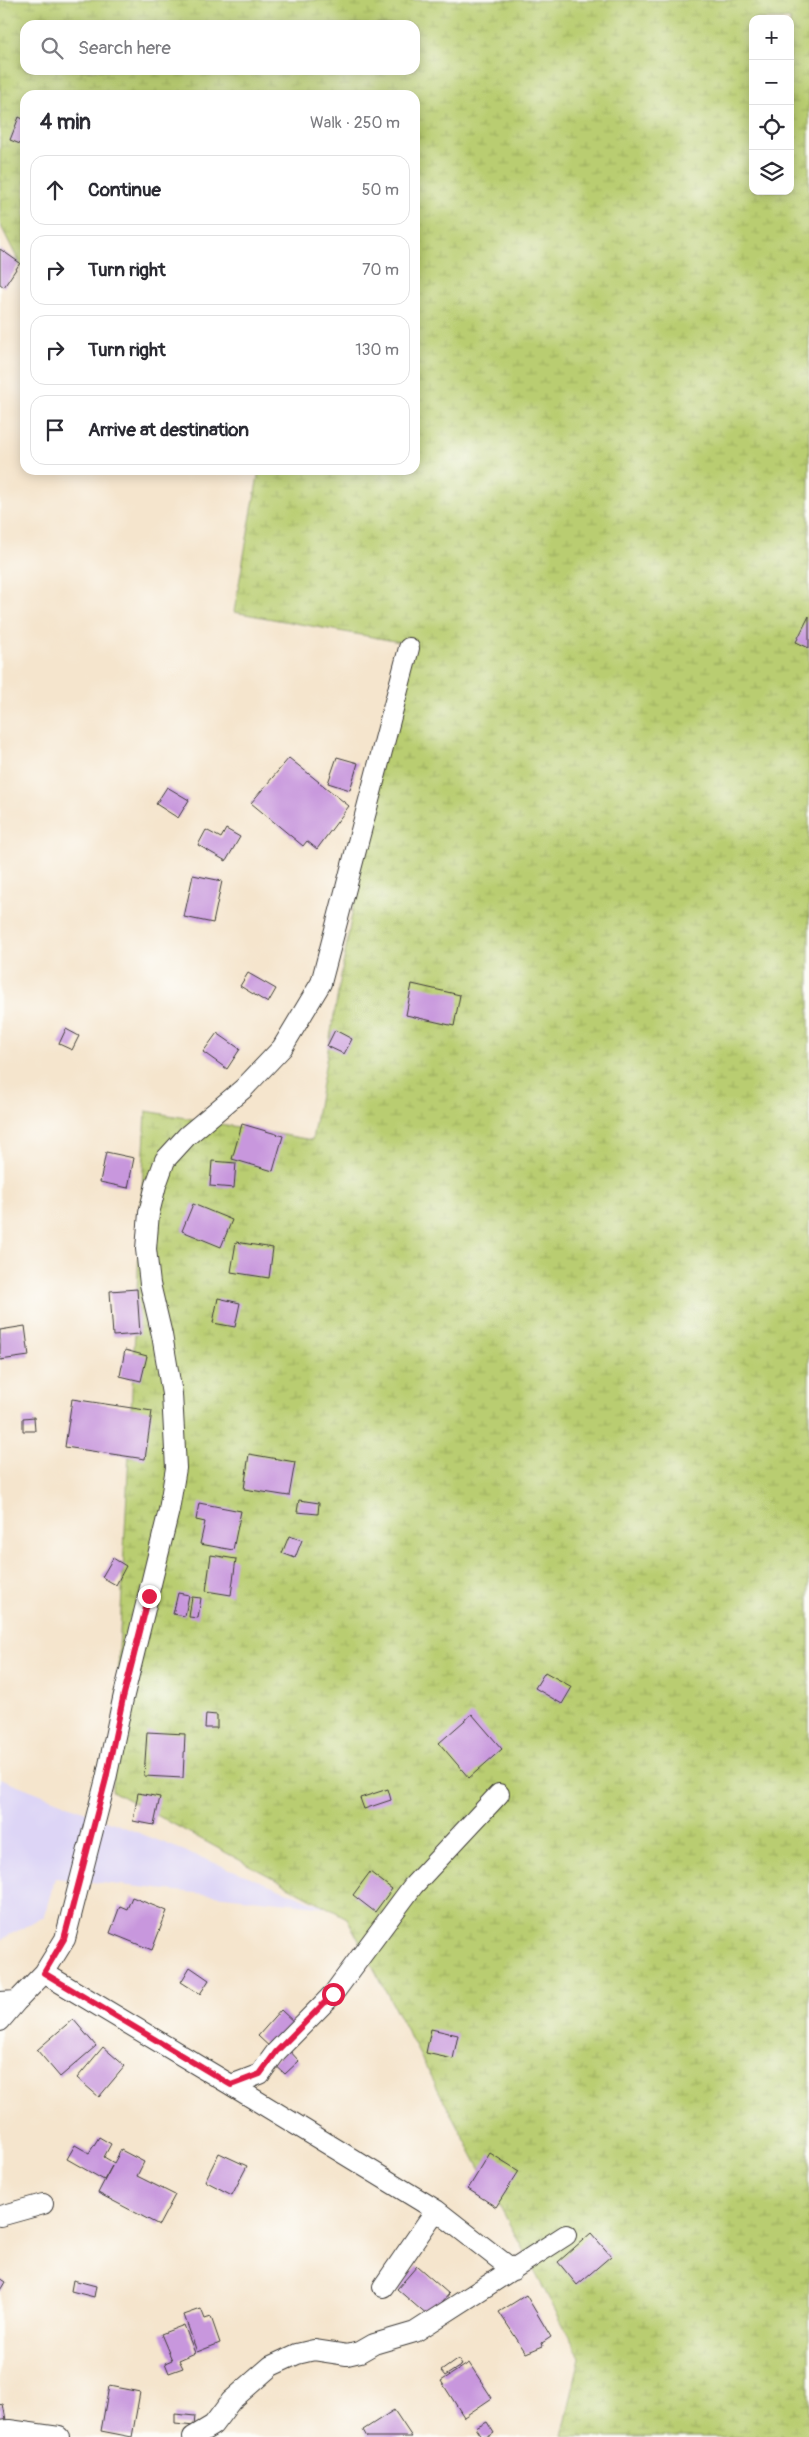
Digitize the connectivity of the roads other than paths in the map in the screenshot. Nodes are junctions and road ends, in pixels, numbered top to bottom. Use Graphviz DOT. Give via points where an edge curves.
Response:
graph roads {
  1 [pos="409,648"];
  2 [pos="499,1794"];
  3 [pos="44,1973"];
  4 [pos="8,2002"];
  5 [pos="0,2021"];
  6 [pos="231,2085"];
  7 [pos="43,2204"];
  8 [pos="436,2210"];
  9 [pos="0,2216"];
  10 [pos="566,2235"];
  11 [pos="513,2270"];
  12 [pos="383,2287"];
  13 [pos="0,2431"];
  14 [pos="59,2437"];
  15 [pos="193,2437"];
  1 -- 3 [label="street" via="321,983 282,1048 243,1089 187,1136 165,1160 156,1185 149,1213 146,1249 172,1394 176,1468 149,1596 74,1901 64,1939"];
  2 -- 6 [label="street" via="413,1886 333,1994 276,2052 260,2074"];
  3 -- 4 [label="street"];
  3 -- 6 [label="street"];
  4 -- 5 [label="street"];
  6 -- 8 [label="street"];
  7 -- 9 [label="street"];
  8 -- 11 [label="street"];
  8 -- 12 [label="street"];
  10 -- 11 [label="street"];
  11 -- 15 [label="street" via="415,2332 374,2344 360,2352 347,2355 314,2350 271,2366 231,2401 213,2426"];
  13 -- 14 [label="street"];
}
